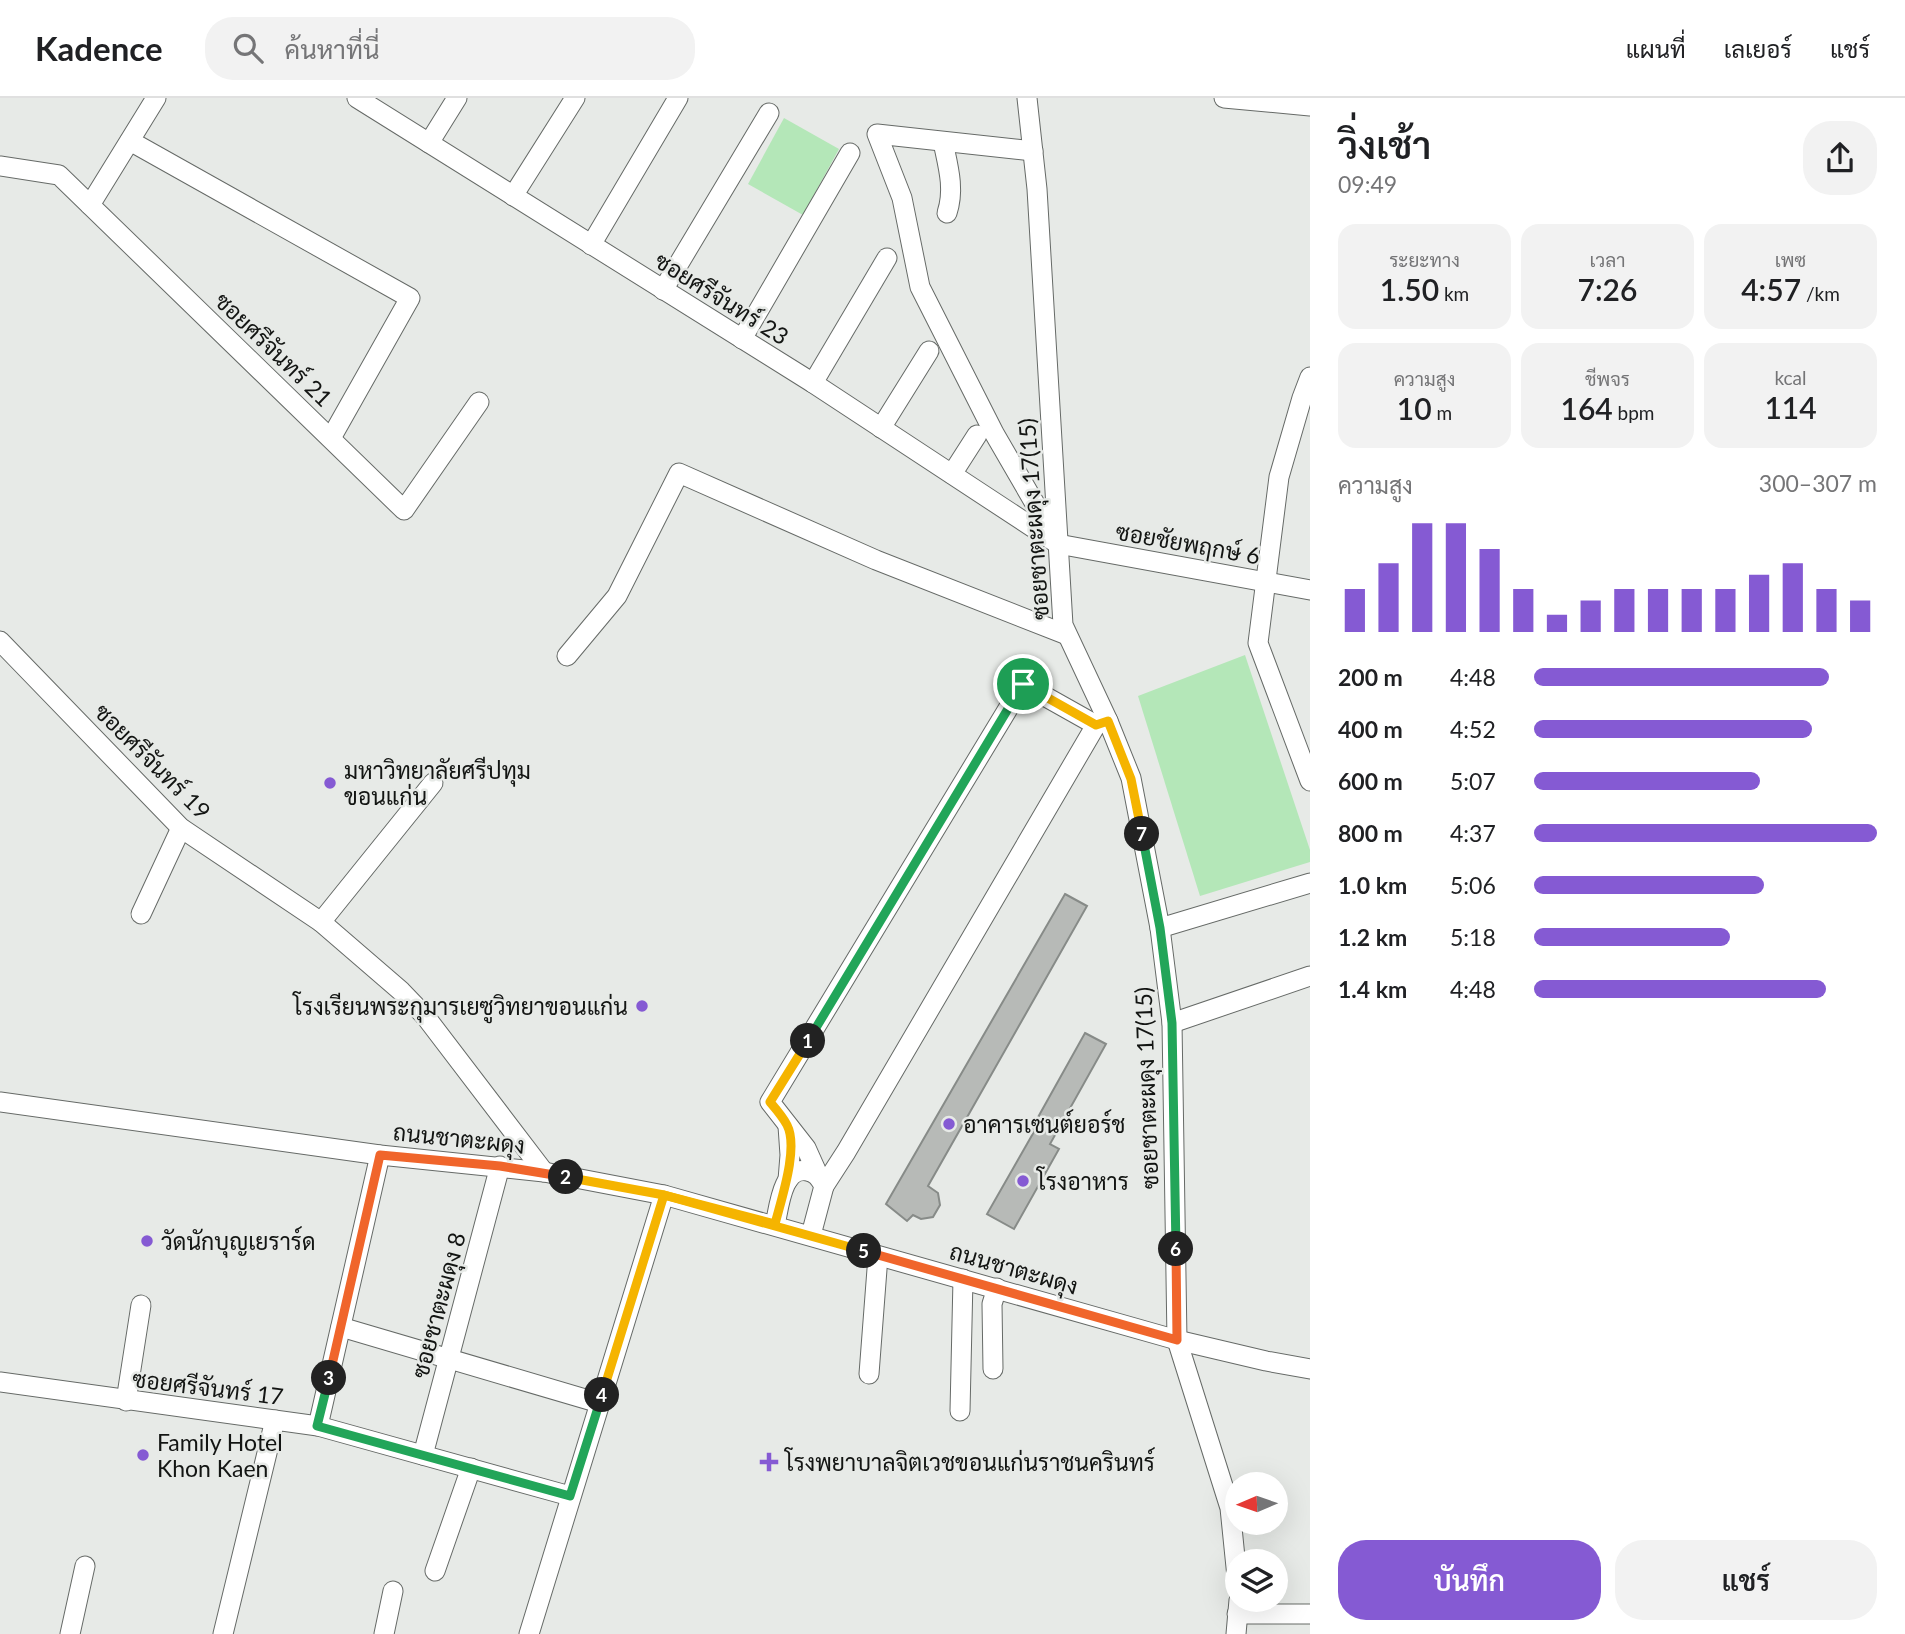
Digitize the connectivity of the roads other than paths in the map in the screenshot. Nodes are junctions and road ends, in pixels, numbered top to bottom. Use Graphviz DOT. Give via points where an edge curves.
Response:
graph roads {
  1 [pos="156,98"];
  2 [pos="357,98"];
  3 [pos="457,98"];
  4 [pos="575,98"];
  5 [pos="678,98"];
  6 [pos="1027,98"];
  7 [pos="1224,98"];
  8 [pos="1310,106"];
  9 [pos="769,113"];
  10 [pos="130,141"];
  11 [pos="943,142"];
  12 [pos="429,143"];
  13 [pos="1033,151"];
  14 [pos="850,153"];
  15 [pos="0,166"];
  16 [pos="513,195"];
  17 [pos="90,205"];
  18 [pos="947,213"];
  19 [pos="591,245"];
  20 [pos="887,258"];
  21 [pos="663,290"];
  22 [pos="741,339"];
  23 [pos="929,351"];
  24 [pos="1310,377"];
  25 [pos="813,383"];
  26 [pos="479,402"];
  27 [pos="881,428"];
  28 [pos="977,435"];
  29 [pos="331,438"];
  30 [pos="952,474"];
  31 [pos="1058,544"];
  32 [pos="1265,582"];
  33 [pos="1310,590"];
  34 [pos="1067,635"];
  35 [pos="0,641"];
  36 [pos="567,656"];
  37 [pos="1102,723"];
  38 [pos="1310,781"];
  39 [pos="433,783"];
  40 [pos="181,828"];
  41 [pos="1310,883"];
  42 [pos="141,914"];
  43 [pos="321,922"];
  44 [pos="1160,928"];
  45 [pos="1310,976"];
  46 [pos="1172,1023"];
  47 [pos="0,1102"];
  48 [pos="788,1126"];
  49 [pos="380,1155"];
  50 [pos="500,1166"];
  51 [pos="544,1172"];
  52 [pos="788,1180"];
  53 [pos="821,1181"];
  54 [pos="664,1195"];
  55 [pos="775,1224"];
  56 [pos="811,1235"];
  57 [pos="878,1256"];
  58 [pos="963,1279"];
  59 [pos="997,1288"];
  60 [pos="141,1305"];
  61 [pos="341,1327"];
  62 [pos="1177,1340"];
  63 [pos="449,1359"];
  64 [pos="993,1369"];
  65 [pos="1310,1369"];
  66 [pos="869,1374"];
  67 [pos="0,1382"];
  68 [pos="126,1401"];
  69 [pos="599,1403"];
  70 [pos="960,1411"];
  71 [pos="275,1420"];
  72 [pos="317,1426"];
  73 [pos="423,1455"];
  74 [pos="471,1468"];
  75 [pos="570,1496"];
  76 [pos="1234,1549"];
  77 [pos="85,1566"];
  78 [pos="435,1571"];
  79 [pos="393,1591"];
  80 [pos="1310,1614"];
  81 [pos="1237,1616"];
  82 [pos="70,1634"];
  83 [pos="223,1634"];
  84 [pos="384,1634"];
  85 [pos="528,1634"];
  1 -- 10 [label="street"];
  2 -- 12 [label="street, ซอยศรีจันทร์ 23"];
  3 -- 12 [label="street"];
  4 -- 16 [label="street"];
  5 -- 19 [label="street"];
  6 -- 13 [label="street, ซอยชาตะผดุง 17(15)"];
  7 -- 8 [label="street"];
  9 -- 21 [label="street"];
  10 -- 17 [label="street"];
  10 -- 29 [label="street" via="410,298"];
  11 -- 13 [label="street"];
  11 -- 18 [label="street" via="951,183"];
  11 -- 31 [label="street" via="877,134 902,198 920,287 994,433"];
  12 -- 16 [label="street, ซอยศรีจันทร์ 23"];
  13 -- 31 [label="street, ซอยชาตะผดุง 17(15)"];
  14 -- 22 [label="street"];
  15 -- 17 [label="street, ซอยศรีจันทร์ 21" via="59,175"];
  16 -- 19 [label="street, ซอยศรีจันทร์ 23"];
  17 -- 29 [label="street, ซอยศรีจันทร์ 21"];
  19 -- 21 [label="street, ซอยศรีจันทร์ 23"];
  20 -- 25 [label="street"];
  21 -- 22 [label="street, ซอยศรีจันทร์ 23"];
  22 -- 25 [label="street, ซอยศรีจันทร์ 23"];
  23 -- 27 [label="street"];
  24 -- 32 [label="street" via="1279,477"];
  25 -- 27 [label="street, ซอยศรีจันทร์ 23"];
  26 -- 29 [label="street, ซอยศรีจันทร์ 21" via="404,510"];
  27 -- 30 [label="street, ซอยศรีจันทร์ 23"];
  28 -- 30 [label="street"];
  30 -- 31 [label="street, ซอยศรีจันทร์ 23"];
  31 -- 32 [label="street, ซอยชัยพฤกษ์ 6"];
  31 -- 34 [label="street, ซอยชาตะผดุง 17(15)"];
  32 -- 33 [label="street, ซอยชัยพฤกษ์ 6"];
  32 -- 38 [label="street" via="1258,643"];
  34 -- 36 [label="street" via="876,560 678,472 617,596"];
  34 -- 37 [label="street, ซอยชาตะผดุง 17(15)"];
  35 -- 40 [label="street, ซอยศรีจันทร์ 19"];
  37 -- 44 [label="street, ซอยชาตะผดุง 17(15)" via="1131,779"];
  37 -- 48 [label="street" via="1023,684 770,1102"];
  37 -- 53 [label="street" via="846,1152"];
  39 -- 43 [label="street"];
  40 -- 42 [label="street"];
  40 -- 43 [label="street, ซอยศรีจันทร์ 19"];
  41 -- 44 [label="street"];
  43 -- 51 [label="street, ซอยศรีจันทร์ 19" via="425,1016"];
  44 -- 46 [label="street, ซอยชาตะผดุง 17(15)"];
  45 -- 46 [label="street"];
  46 -- 62 [label="street, ซอยชาตะผดุง 17(15)"];
  47 -- 49 [label="street, ถนนชาตะผดุง"];
  48 -- 52 [label="street"];
  48 -- 53 [label="street" via="806,1148"];
  49 -- 50 [label="street, ถนนชาตะผดุง"];
  49 -- 61 [label="street"];
  50 -- 51 [label="street, ถนนชาตะผดุง"];
  50 -- 63 [label="street, ซอยชาตะผดุง 8"];
  51 -- 54 [label="street, ถนนชาตะผดุง"];
  52 -- 53 [label="street" via="810,1171"];
  52 -- 55 [label="street"];
  53 -- 56 [label="street"];
  54 -- 55 [label="street, ถนนชาตะผดุง"];
  54 -- 69 [label="street"];
  55 -- 56 [label="street, ถนนชาตะผดุง"];
  56 -- 57 [label="street, ถนนชาตะผดุง"];
  57 -- 58 [label="street, ถนนชาตะผดุง"];
  57 -- 66 [label="street"];
  58 -- 59 [label="street, ถนนชาตะผดุง"];
  58 -- 70 [label="street"];
  59 -- 62 [label="street, ถนนชาตะผดุง"];
  59 -- 64 [label="street" via="992,1304"];
  60 -- 68 [label="street"];
  61 -- 63 [label="street"];
  61 -- 72 [label="street"];
  62 -- 65 [label="street, ถนนชาตะผดุง"];
  62 -- 76 [label="street, ซอยชาตะผดุง 17(15)" via="1230,1508"];
  63 -- 69 [label="street"];
  63 -- 73 [label="street, ซอยชาตะผดุง 8"];
  67 -- 68 [label="street, ซอยศรีจันทร์ 17"];
  68 -- 71 [label="street, ซอยศรีจันทร์ 17"];
  69 -- 75 [label="street"];
  71 -- 72 [label="street, ซอยศรีจันทร์ 17"];
  71 -- 83 [label="street"];
  72 -- 73 [label="street, ซอยศรีจันทร์ 17"];
  73 -- 74 [label="street, ซอยศรีจันทร์ 17"];
  74 -- 75 [label="street, ซอยศรีจันทร์ 17"];
  74 -- 78 [label="street"];
  75 -- 85 [label="street"];
  77 -- 82 [label="street"];
  79 -- 84 [label="street"];
  80 -- 81 [label="street"];
}
